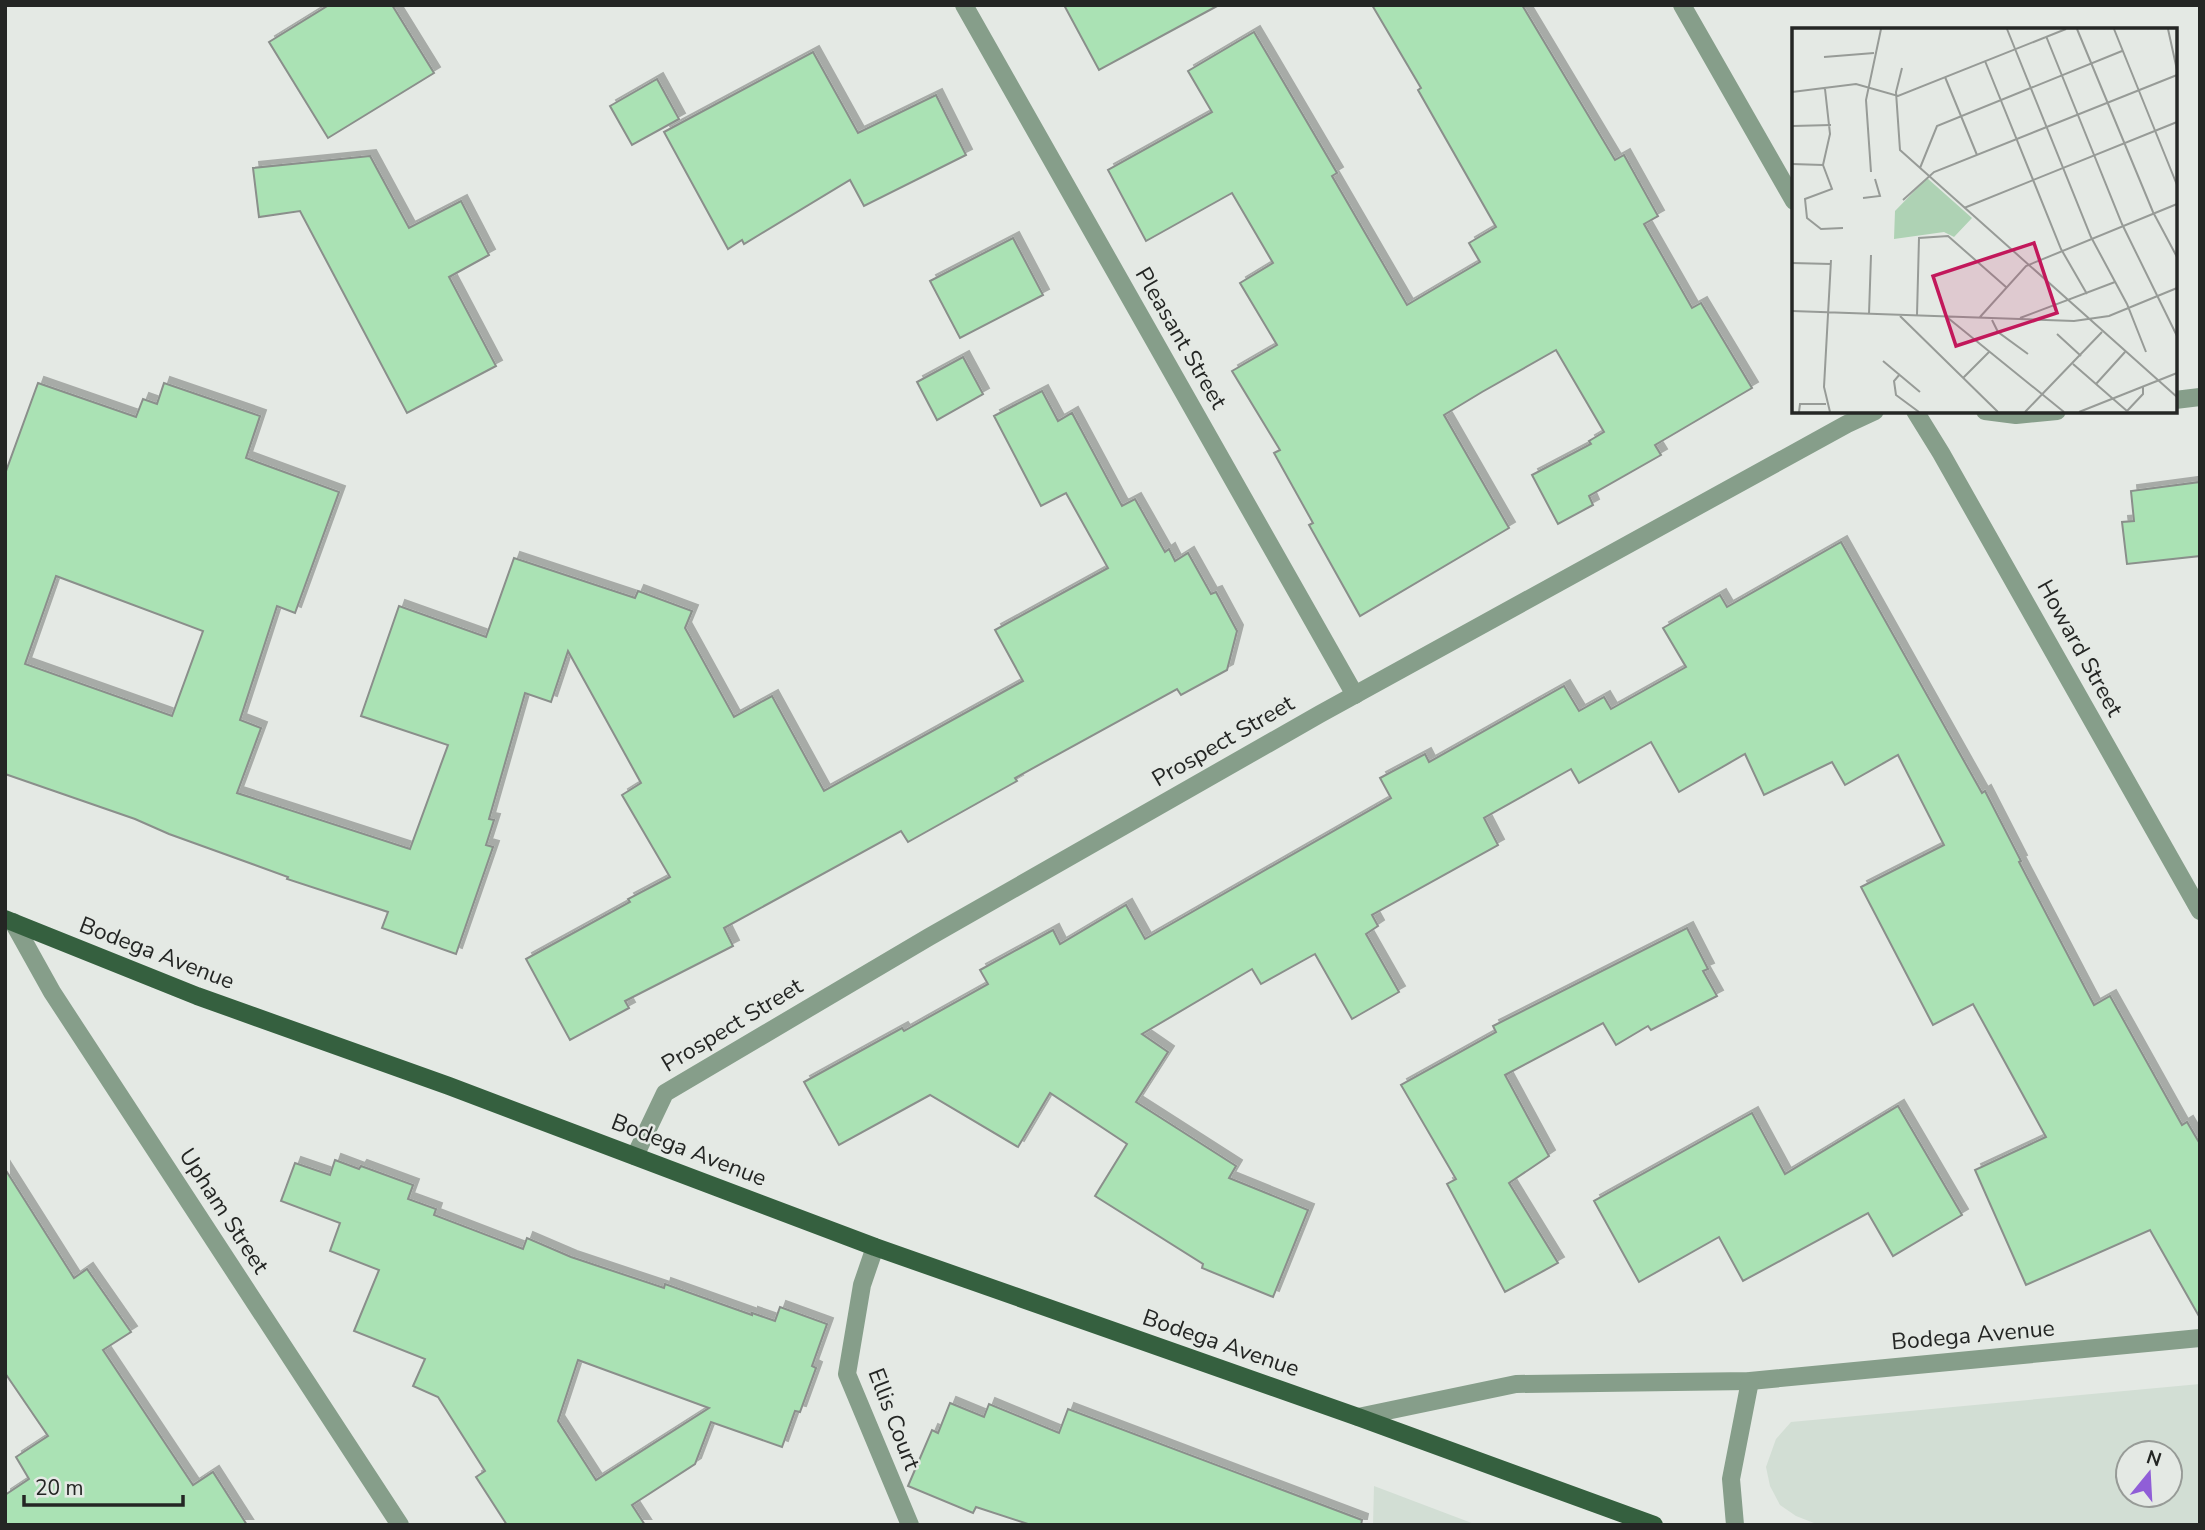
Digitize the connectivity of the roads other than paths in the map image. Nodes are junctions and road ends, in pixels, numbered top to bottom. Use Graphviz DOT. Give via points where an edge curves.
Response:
graph roads {
  1 [pos="964,5"];
  2 [pos="1682,5"];
  3 [pos="1792,198"];
  4 [pos="2200,397"];
  5 [pos="2177,400"];
  6 [pos="1871,413"];
  7 [pos="1916,413"];
  8 [pos="2000,413"];
  9 [pos="2036,413"];
  10 [pos="1355,695"];
  11 [pos="2200,911"];
  12 [pos="9,920"];
  13 [pos="635,1156"];
  14 [pos="875,1247"];
  15 [pos="2200,1338"];
  16 [pos="1750,1381"];
  17 [pos="1358,1417"];
  18 [pos="400,1525"];
  19 [pos="910,1525"];
  20 [pos="1654,1525"];
  21 [pos="1735,1525"];
  1 -- 10 [label="street, Pleasant Street"];
  2 -- 3 [label="street"];
  4 -- 5 [label="street"];
  6 -- 10 [label="street, Prospect Street"];
  7 -- 11 [label="street, Howard Street"];
  8 -- 9 [label="street"];
  10 -- 13 [label="street, Prospect Street" via="665,1093"];
  12 -- 13 [label="main road, Bodega Avenue" via="197,996"];
  12 -- 18 [label="street, Upham Street"];
  13 -- 14 [label="main road, Bodega Avenue"];
  14 -- 17 [label="main road, Bodega Avenue"];
  14 -- 19 [label="street, Ellis Court" via="862,1285 847,1374"];
  15 -- 16 [label="street, Bodega Avenue"];
  16 -- 17 [label="street, Bodega Avenue" via="1516,1384"];
  16 -- 21 [label="street" via="1731,1479"];
  17 -- 20 [label="main road, Bodega Avenue"];
}
